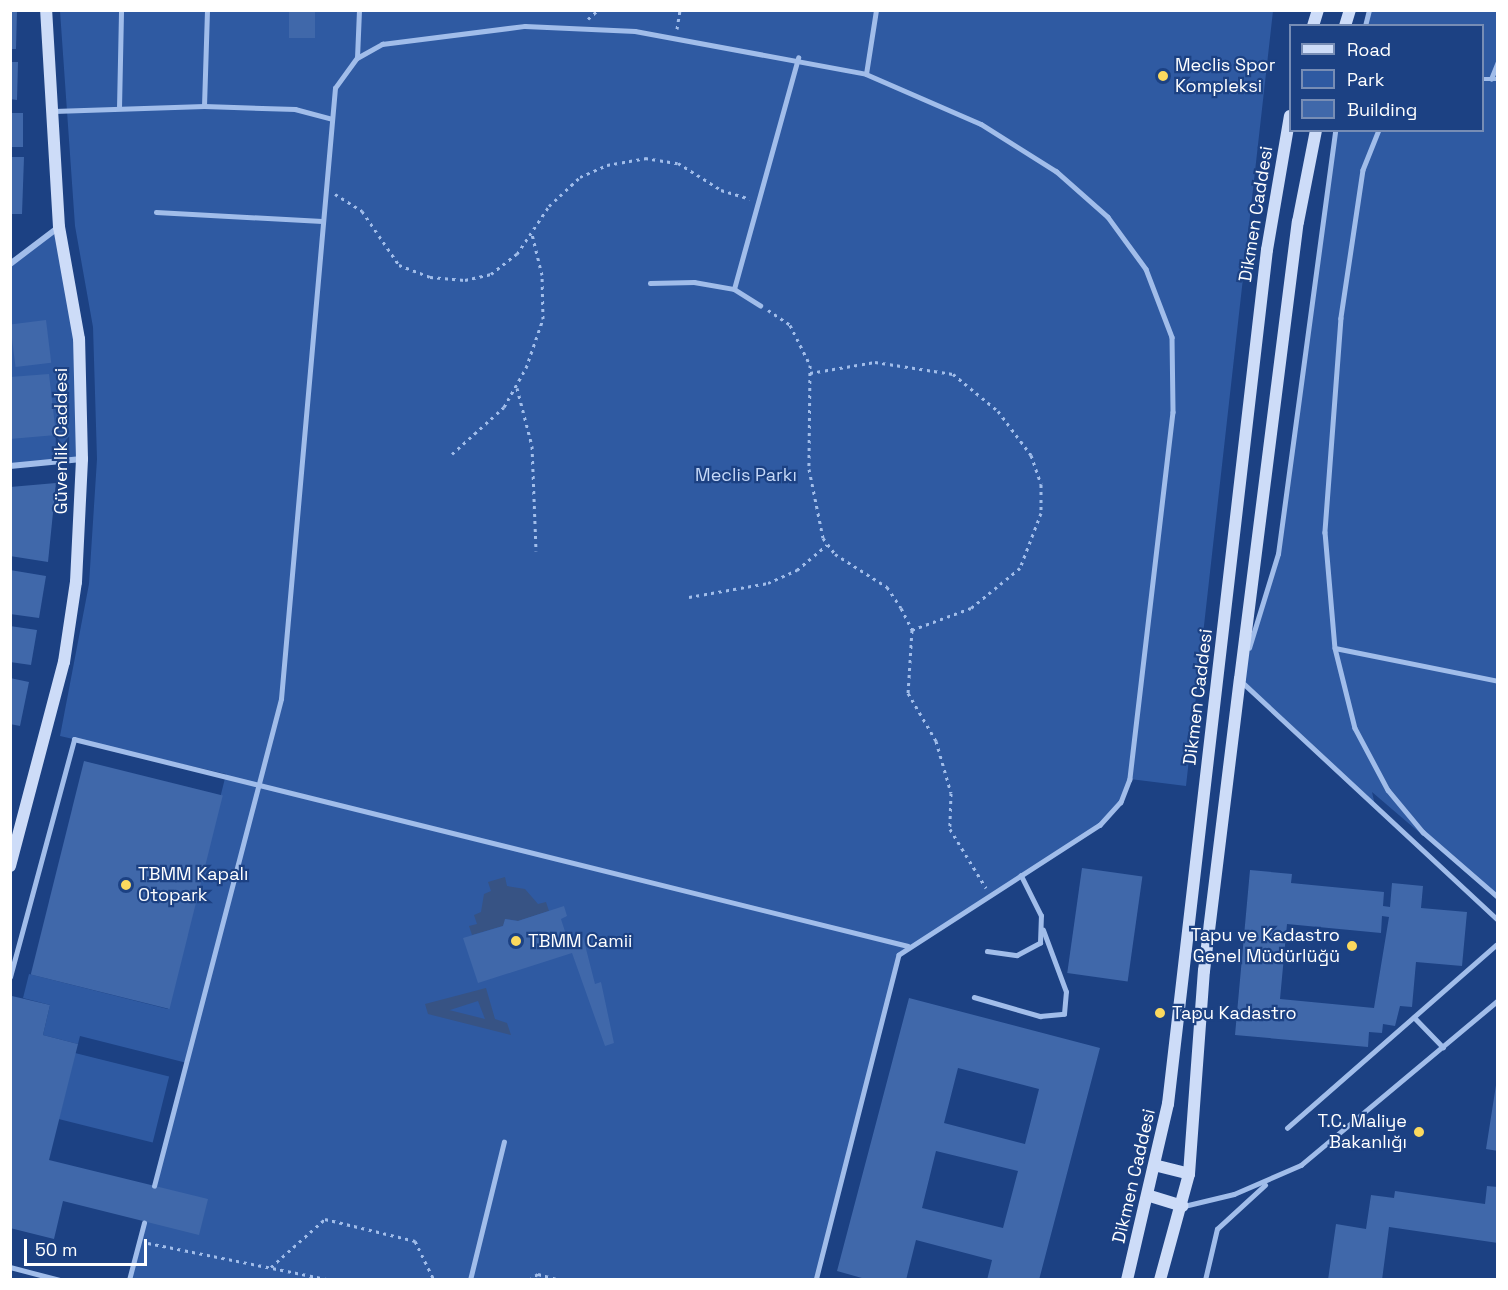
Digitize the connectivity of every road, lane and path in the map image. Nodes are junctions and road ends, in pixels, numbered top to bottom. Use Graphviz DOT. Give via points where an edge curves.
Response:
graph roads {
  1 [pos="46,10"];
  2 [pos="121,10"];
  3 [pos="207,10"];
  4 [pos="359,10"];
  5 [pos="680,10"];
  6 [pos="876,10"];
  7 [pos="676,38"];
  8 [pos="357,58"];
  9 [pos="798,58"];
  10 [pos="1497,62"];
  11 [pos="866,74"];
  12 [pos="1484,79"];
  13 [pos="1491,79"];
  14 [pos="1497,79"];
  15 [pos="204,106"];
  16 [pos="119,108"];
  17 [pos="48,112"];
  18 [pos="332,118"];
  19 [pos="1289,122"];
  20 [pos="1316,132"];
  21 [pos="1335,132"];
  22 [pos="1378,132"];
  23 [pos="325,191"];
  24 [pos="757,201"];
  25 [pos="156,212"];
  26 [pos="322,221"];
  27 [pos="58,227"];
  28 [pos="532,234"];
  29 [pos="10,264"];
  30 [pos="650,283"];
  31 [pos="734,289"];
  32 [pos="760,305"];
  33 [pos="810,373"];
  34 [pos="516,386"];
  35 [pos="452,454"];
  36 [pos="82,459"];
  37 [pos="10,466"];
  38 [pos="827,545"];
  39 [pos="536,551"];
  40 [pos="689,597"];
  41 [pos="912,630"];
  42 [pos="1335,648"];
  43 [pos="1240,679"];
  44 [pos="1497,681"];
  45 [pos="263,782"];
  46 [pos="10,866"];
  47 [pos="1021,876"];
  48 [pos="990,895"];
  49 [pos="1497,897"];
  50 [pos="1497,920"];
  51 [pos="1043,930"];
  52 [pos="1496,945"];
  53 [pos="908,946"];
  54 [pos="987,951"];
  55 [pos="10,977"];
  56 [pos="974,997"];
  57 [pos="1497,1000"];
  58 [pos="1414,1017"];
  59 [pos="1443,1047"];
  60 [pos="1287,1128"];
  61 [pos="504,1142"];
  62 [pos="1158,1166"];
  63 [pos="1189,1174"];
  64 [pos="1269,1181"];
  65 [pos="154,1186"];
  66 [pos="1150,1196"];
  67 [pos="1183,1206"];
  68 [pos="144,1223"];
  69 [pos="140,1241"];
  70 [pos="10,1267"];
  71 [pos="271,1267"];
  72 [pos="60,1280"];
  73 [pos="129,1280"];
  74 [pos="332,1280"];
  75 [pos="434,1280"];
  76 [pos="470,1280"];
  77 [pos="529,1280"];
  78 [pos="561,1280"];
  79 [pos="816,1280"];
  80 [pos="1127,1280"];
  81 [pos="1160,1280"];
  82 [pos="1205,1280"];
  1 -- 17 [label="main road, Güvenlik Caddesi"];
  2 -- 16 [label="lane"];
  3 -- 15 [label="lane"];
  4 -- 8 [label="lane"];
  5 -- 7 [label="path"];
  6 -- 11 [label="lane"];
  7 -- 8 [label="lane" via="525,26 382,44"];
  7 -- 9 [label="lane"];
  8 -- 18 [label="lane" via="335,88"];
  9 -- 11 [label="lane"];
  9 -- 24 [label="lane"];
  10 -- 13 [label="lane"];
  11 -- 47 [label="lane" via="981,124 1087,197 1127,239 1146,269 1172,337 1173,412 1130,779 1120,802 1100,825"];
  12 -- 13 [label="lane"];
  13 -- 14 [label="lane"];
  15 -- 16 [label="lane"];
  15 -- 18 [label="lane" via="295,109"];
  16 -- 17 [label="lane"];
  17 -- 27 [label="main road, Güvenlik Caddesi"];
  18 -- 23 [label="lane"];
  19 -- 62 [label="main road, Dikmen Caddesi" via="1267,250"];
  20 -- 43 [label="main road" via="1298,222"];
  21 -- 43 [label="lane" via="1278,554"];
  22 -- 42 [label="lane" via="1363,170 1341,318 1325,532"];
  23 -- 26 [label="lane"];
  23 -- 28 [label="path" via="342,195 362,211 399,265 430,277 465,280 491,274"];
  24 -- 28 [label="path" via="721,190 678,163 645,158 607,165 580,177 549,206"];
  24 -- 31 [label="lane"];
  25 -- 26 [label="lane"];
  26 -- 45 [label="lane" via="290,625"];
  27 -- 29 [label="street"];
  27 -- 36 [label="main road, Güvenlik Caddesi" via="79,339"];
  28 -- 34 [label="path" via="542,275 543,319"];
  30 -- 31 [label="lane" via="694,282"];
  31 -- 32 [label="lane"];
  32 -- 33 [label="path" via="790,325 804,345"];
  33 -- 38 [label="path" via="813,507"];
  33 -- 41 [label="path" via="875,362 953,374 998,411 1031,455 1041,484 1041,513 1020,568 971,608"];
  34 -- 35 [label="path" via="504,408"];
  34 -- 39 [label="path" via="532,446"];
  36 -- 37 [label="street"];
  36 -- 46 [label="main road, Güvenlik Caddesi" via="76,582 64,662"];
  38 -- 40 [label="path" via="797,570 768,583"];
  38 -- 41 [label="path" via="887,587"];
  41 -- 48 [label="path" via="908,693 936,741 951,793 950,829"];
  42 -- 44 [label="lane"];
  42 -- 49 [label="lane" via="1355,728 1388,790 1423,832"];
  43 -- 50 [label="lane"];
  43 -- 63 [label="main road" via="1204,971"];
  45 -- 53 [label="lane"];
  45 -- 55 [label="lane" via="74,739"];
  45 -- 65 [label="lane"];
  47 -- 48 [label="lane"];
  47 -- 51 [label="lane" via="1037,903"];
  48 -- 53 [label="lane"];
  51 -- 54 [label="lane" via="1040,943 1029,952"];
  51 -- 56 [label="lane" via="1066,992 1064,1014 1040,1016"];
  52 -- 58 [label="lane"];
  53 -- 79 [label="lane" via="894,968"];
  57 -- 59 [label="lane"];
  58 -- 59 [label="lane"];
  58 -- 60 [label="lane"];
  59 -- 64 [label="lane" via="1301,1165"];
  61 -- 76 [label="lane"];
  62 -- 63 [label="main road"];
  62 -- 66 [label="main road, Dikmen Caddesi"];
  63 -- 67 [label="main road"];
  64 -- 67 [label="lane"];
  64 -- 82 [label="lane" via="1218,1229"];
  66 -- 67 [label="main road"];
  66 -- 80 [label="main road, Dikmen Caddesi"];
  67 -- 81 [label="main road"];
  68 -- 69 [label="lane"];
  69 -- 71 [label="path"];
  69 -- 73 [label="lane"];
  70 -- 72 [label="lane"];
  71 -- 74 [label="path"];
  71 -- 75 [label="path" via="324,1219 415,1241"];
  77 -- 78 [label="path" via="538,1274"];
}
